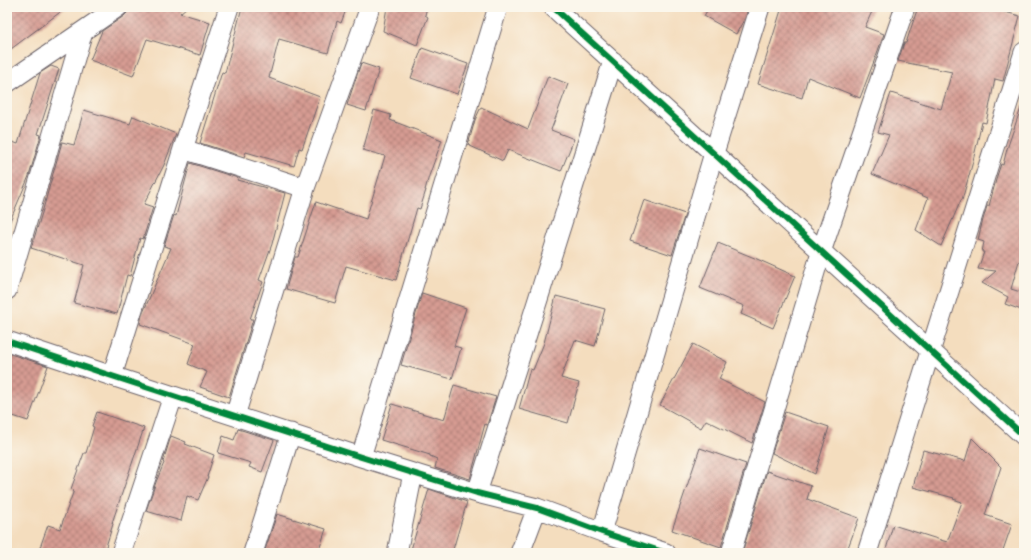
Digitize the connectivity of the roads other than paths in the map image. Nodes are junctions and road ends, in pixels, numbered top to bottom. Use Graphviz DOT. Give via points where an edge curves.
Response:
graph roads {
  1 [pos="229,7"];
  2 [pos="370,7"];
  3 [pos="498,7"];
  4 [pos="553,7"];
  5 [pos="760,7"];
  6 [pos="905,7"];
  7 [pos="109,10"];
  8 [pos="83,31"];
  9 [pos="1024,52"];
  10 [pos="613,61"];
  11 [pos="7,83"];
  12 [pos="183,149"];
  13 [pos="714,154"];
  14 [pos="306,188"];
  15 [pos="821,252"];
  16 [pos="7,290"];
  17 [pos="7,341"];
  18 [pos="931,351"];
  19 [pos="112,376"];
  20 [pos="173,396"];
  21 [pos="235,416"];
  22 [pos="291,434"];
  23 [pos="1024,436"];
  24 [pos="361,457"];
  25 [pos="413,473"];
  26 [pos="477,493"];
  27 [pos="537,508"];
  28 [pos="602,532"];
  29 [pos="657,552"];
  30 [pos="121,553"];
  31 [pos="252,553"];
  32 [pos="397,553"];
  33 [pos="520,553"];
  34 [pos="731,553"];
  35 [pos="867,553"];
  1 -- 12 [label="street"];
  2 -- 14 [label="street"];
  3 -- 24 [label="street"];
  4 -- 10 [label="street"];
  5 -- 13 [label="street"];
  6 -- 15 [label="street"];
  7 -- 8 [label="street"];
  8 -- 11 [label="street"];
  8 -- 16 [label="street"];
  9 -- 18 [label="street"];
  10 -- 13 [label="street"];
  10 -- 26 [label="street"];
  12 -- 14 [label="street"];
  12 -- 19 [label="street"];
  13 -- 15 [label="street"];
  13 -- 28 [label="street"];
  14 -- 21 [label="street"];
  15 -- 18 [label="street"];
  15 -- 34 [label="street"];
  17 -- 19 [label="street"];
  18 -- 23 [label="street"];
  18 -- 35 [label="street"];
  19 -- 20 [label="street"];
  20 -- 21 [label="street"];
  20 -- 30 [label="street"];
  21 -- 22 [label="street"];
  22 -- 24 [label="street"];
  22 -- 31 [label="street"];
  24 -- 25 [label="street"];
  25 -- 26 [label="street"];
  25 -- 32 [label="street"];
  26 -- 27 [label="street"];
  27 -- 28 [label="street"];
  27 -- 33 [label="street"];
  28 -- 29 [label="street"];
}
